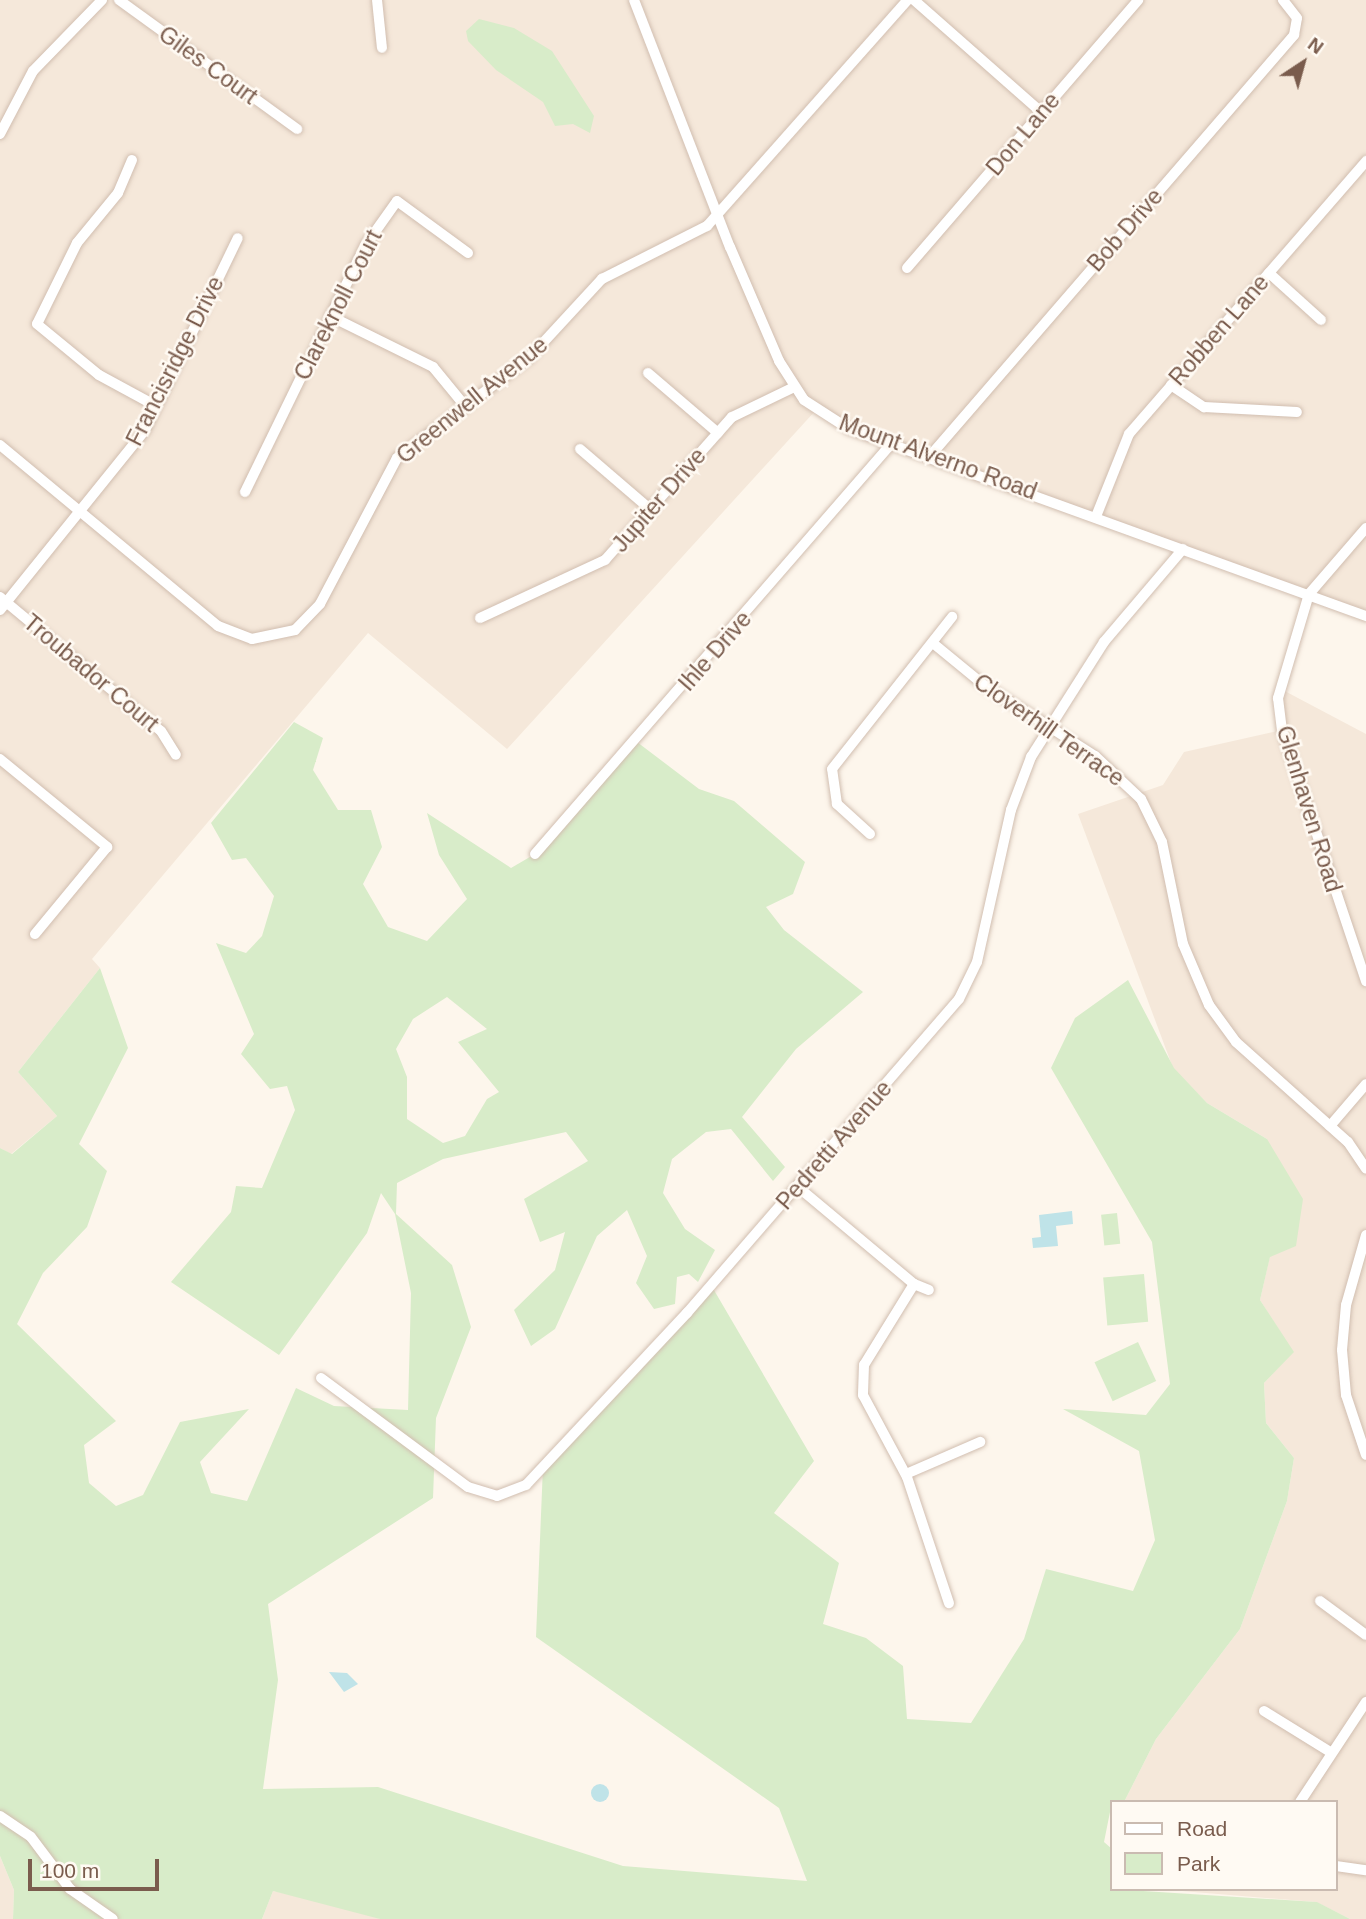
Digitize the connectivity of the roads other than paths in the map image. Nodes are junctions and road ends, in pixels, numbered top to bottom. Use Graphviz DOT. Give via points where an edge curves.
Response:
graph roads {
  1 [pos="102,0"];
  2 [pos="119,0"];
  3 [pos="377,0"];
  4 [pos="634,0"];
  5 [pos="908,0"];
  6 [pos="914,0"];
  7 [pos="1138,0"];
  8 [pos="1283,0"];
  9 [pos="382,48"];
  10 [pos="1041,112"];
  11 [pos="297,129"];
  12 [pos="0,134"];
  13 [pos="132,160"];
  14 [pos="1366,161"];
  15 [pos="718,215"];
  16 [pos="238,238"];
  17 [pos="468,253"];
  18 [pos="907,268"];
  19 [pos="1269,273"];
  20 [pos="330,316"];
  21 [pos="1321,320"];
  22 [pos="648,373"];
  23 [pos="1171,385"];
  24 [pos="792,388"];
  25 [pos="156,406"];
  26 [pos="466,406"];
  27 [pos="1297,412"];
  28 [pos="718,433"];
  29 [pos="891,444"];
  30 [pos="0,445"];
  31 [pos="580,450"];
  32 [pos="930,456"];
  33 [pos="245,492"];
  34 [pos="651,510"];
  35 [pos="80,511"];
  36 [pos="1097,514"];
  37 [pos="1366,528"];
  38 [pos="1183,549"];
  39 [pos="1309,594"];
  40 [pos="2,603"];
  41 [pos="1366,616"];
  42 [pos="952,617"];
  43 [pos="480,618"];
  44 [pos="934,644"];
  45 [pos="1050,727"];
  46 [pos="176,755"];
  47 [pos="0,759"];
  48 [pos="870,834"];
  49 [pos="535,854"];
  50 [pos="35,934"];
  51 [pos="1366,981"];
  52 [pos="1366,1084"];
  53 [pos="1330,1126"];
  54 [pos="1366,1169"];
  55 [pos="798,1187"];
  56 [pos="1366,1235"];
  57 [pos="914,1284"];
  58 [pos="929,1290"];
  59 [pos="321,1378"];
  60 [pos="980,1442"];
  61 [pos="1366,1455"];
  62 [pos="906,1474"];
  63 [pos="1321,1601"];
  64 [pos="950,1603"];
  65 [pos="1366,1635"];
  66 [pos="1366,1702"];
  67 [pos="1264,1711"];
  68 [pos="1330,1752"];
  69 [pos="1301,1800"];
  70 [pos="0,1816"];
  71 [pos="1338,1866"];
  72 [pos="1366,1870"];
  73 [pos="113,1919"];
  1 -- 12 [label="street" via="33,71"];
  2 -- 11 [label="street, Giles Court"];
  3 -- 9 [label="street"];
  4 -- 15 [label="street, Mount Alverno Road"];
  5 -- 15 [label="street, Greenwell Avenue"];
  6 -- 10 [label="street"];
  7 -- 10 [label="street, Don Lane"];
  8 -- 32 [label="street, Bob Drive" via="1297,18 1294,35"];
  10 -- 18 [label="street, Don Lane"];
  13 -- 25 [label="street" via="118,193 77,243 37,324 99,375"];
  14 -- 19 [label="street, Robben Lane"];
  15 -- 24 [label="street, Mount Alverno Road"];
  15 -- 26 [label="street, Greenwell Avenue" via="697,233 602,279 528,358"];
  16 -- 25 [label="street, Francisridge Drive"];
  17 -- 20 [label="street, Clareknoll Court" via="397,201 365,246"];
  19 -- 21 [label="street"];
  19 -- 23 [label="street, Robben Lane"];
  20 -- 26 [label="street" via="433,367"];
  20 -- 33 [label="street, Clareknoll Court"];
  22 -- 28 [label="street"];
  23 -- 27 [label="street" via="1204,407"];
  23 -- 36 [label="street, Robben Lane" via="1123,444"];
  24 -- 28 [label="street, Jupiter Drive" via="742,410"];
  24 -- 29 [label="street, Mount Alverno Road" via="830,419"];
  25 -- 35 [label="street, Francisridge Drive" via="136,443"];
  26 -- 35 [label="street, Greenwell Avenue" via="386,472 320,604 304,622 276,637 240,637 218,626"];
  28 -- 34 [label="street, Jupiter Drive"];
  29 -- 32 [label="street, Mount Alverno Road"];
  29 -- 49 [label="street, Ihle Drive"];
  30 -- 35 [label="street, Greenwell Avenue"];
  31 -- 34 [label="street"];
  32 -- 36 [label="street, Mount Alverno Road"];
  34 -- 43 [label="street, Jupiter Drive" via="605,560"];
  35 -- 40 [label="street, Francisridge Drive"];
  36 -- 38 [label="street, Mount Alverno Road"];
  37 -- 39 [label="street"];
  38 -- 39 [label="street, Mount Alverno Road"];
  38 -- 45 [label="street, Pedretti Avenue" via="1104,642"];
  39 -- 41 [label="street, Mount Alverno Road"];
  39 -- 51 [label="street, Glenhaven Road" via="1283,666 1279,714"];
  40 -- 46 [label="street, Troubador Court" via="161,731"];
  42 -- 44 [label="street"];
  44 -- 45 [label="street, Cloverhill Terrace"];
  44 -- 48 [label="street" via="832,769 836,804"];
  45 -- 53 [label="street, Cloverhill Terrace" via="1141,799 1162,842 1183,944 1209,1005 1251,1057"];
  45 -- 55 [label="street, Pedretti Avenue" via="1018,787 966,989"];
  47 -- 50 [label="street" via="107,847"];
  52 -- 53 [label="street"];
  53 -- 54 [label="street, Cloverhill Terrace"];
  55 -- 57 [label="street"];
  55 -- 59 [label="street, Pedretti Avenue" via="513,1493 468,1488"];
  56 -- 61 [label="street" via="1346,1306 1342,1350 1346,1395"];
  57 -- 58 [label="street"];
  57 -- 62 [label="street" via="864,1365 863,1395"];
  60 -- 62 [label="street"];
  62 -- 64 [label="street"];
  63 -- 65 [label="street"];
  66 -- 68 [label="street"];
  67 -- 68 [label="street"];
  68 -- 69 [label="street"];
  70 -- 73 [label="street" via="31,1837 70,1889"];
  71 -- 72 [label="street"];
}
